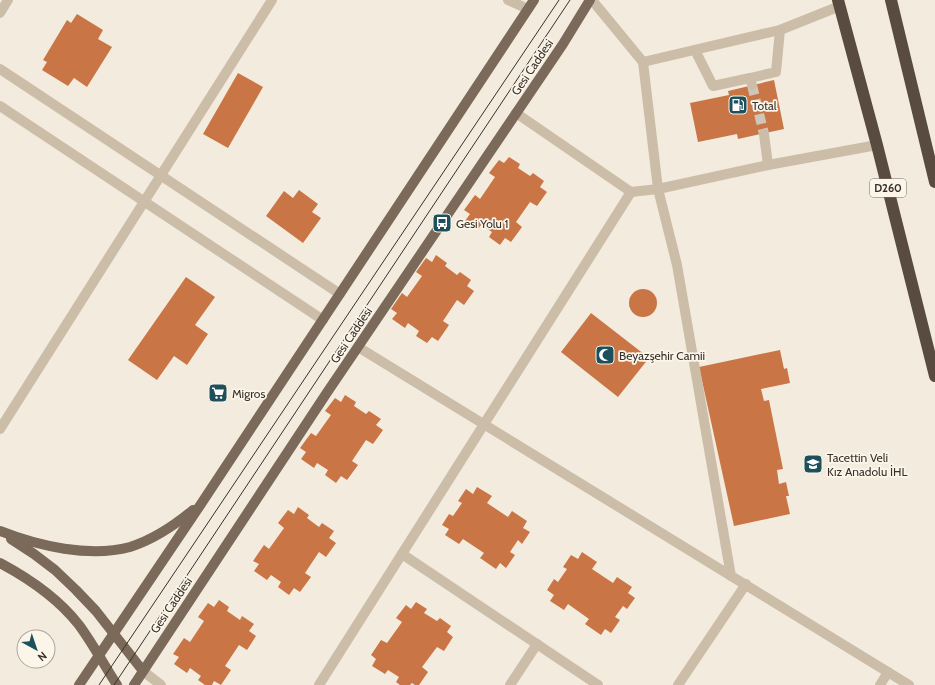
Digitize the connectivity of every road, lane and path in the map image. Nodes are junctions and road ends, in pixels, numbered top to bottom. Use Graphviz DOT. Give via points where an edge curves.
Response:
graph roads {
  1 [pos="8,0"];
  2 [pos="272,0"];
  3 [pos="508,0"];
  4 [pos="534,0"];
  5 [pos="591,0"];
  6 [pos="891,0"];
  7 [pos="839,3"];
  8 [pos="528,9"];
  9 [pos="0,13"];
  10 [pos="780,30"];
  11 [pos="695,50"];
  12 [pos="643,62"];
  13 [pos="0,69"];
  14 [pos="0,106"];
  15 [pos="516,113"];
  16 [pos="764,134"];
  17 [pos="877,145"];
  18 [pos="768,165"];
  19 [pos="161,175"];
  20 [pos="935,182"];
  21 [pos="658,189"];
  22 [pos="631,192"];
  23 [pos="144,201"];
  24 [pos="340,294"];
  25 [pos="323,320"];
  26 [pos="358,347"];
  27 [pos="935,376"];
  28 [pos="484,424"];
  29 [pos="0,429"];
  30 [pos="201,504"];
  31 [pos="0,532"];
  32 [pos="402,554"];
  33 [pos="0,563"];
  34 [pos="731,576"];
  35 [pos="746,584"];
  36 [pos="113,635"];
  37 [pos="537,644"];
  38 [pos="98,656"];
  39 [pos="143,671"];
  40 [pos="888,672"];
  41 [pos="79,685"];
  42 [pos="116,685"];
  43 [pos="134,685"];
  44 [pos="161,685"];
  45 [pos="319,685"];
  46 [pos="510,685"];
  47 [pos="598,685"];
  48 [pos="678,685"];
  49 [pos="880,685"];
  50 [pos="909,685"];
  1 -- 9 [label="street"];
  2 -- 19 [label="street"];
  3 -- 8 [label="street"];
  4 -- 8 [label="main road"];
  5 -- 12 [label="street"];
  5 -- 15 [label="main road, Gesi Caddesi"];
  6 -- 20 [label="highway"];
  7 -- 10 [label="street"];
  7 -- 17 [label="highway, D260"];
  8 -- 24 [label="main road"];
  10 -- 11 [label="street"];
  10 -- 11 [label="street" via="776,72 751,82 713,86"];
  11 -- 12 [label="street"];
  12 -- 21 [label="street"];
  13 -- 19 [label="street"];
  14 -- 23 [label="street"];
  15 -- 22 [label="street"];
  15 -- 26 [label="main road, Gesi Caddesi"];
  16 -- 18 [label="street"];
  17 -- 18 [label="street"];
  17 -- 27 [label="highway, D260"];
  18 -- 21 [label="street"];
  19 -- 23 [label="street"];
  19 -- 24 [label="street"];
  21 -- 22 [label="street"];
  21 -- 34 [label="street" via="678,265"];
  22 -- 28 [label="street"];
  23 -- 25 [label="street"];
  23 -- 29 [label="street"];
  24 -- 25 [label="main road"];
  25 -- 30 [label="main road"];
  26 -- 28 [label="street"];
  26 -- 39 [label="main road, Gesi Caddesi"];
  28 -- 32 [label="street"];
  28 -- 34 [label="street"];
  30 -- 31 [label="main road" via="157,534 117,550 85,550 39,544"];
  30 -- 36 [label="main road"];
  31 -- 36 [label="main road" via="55,570 96,611"];
  32 -- 37 [label="street"];
  32 -- 45 [label="street"];
  33 -- 38 [label="main road" via="32,582 66,610"];
  34 -- 35 [label="street"];
  35 -- 40 [label="street"];
  35 -- 48 [label="street"];
  36 -- 38 [label="main road"];
  36 -- 39 [label="main road"];
  37 -- 46 [label="street"];
  37 -- 47 [label="street"];
  38 -- 41 [label="main road"];
  38 -- 42 [label="main road"];
  39 -- 43 [label="main road, Gesi Caddesi"];
  39 -- 44 [label="street"];
  40 -- 49 [label="street"];
  40 -- 50 [label="street"];
}
